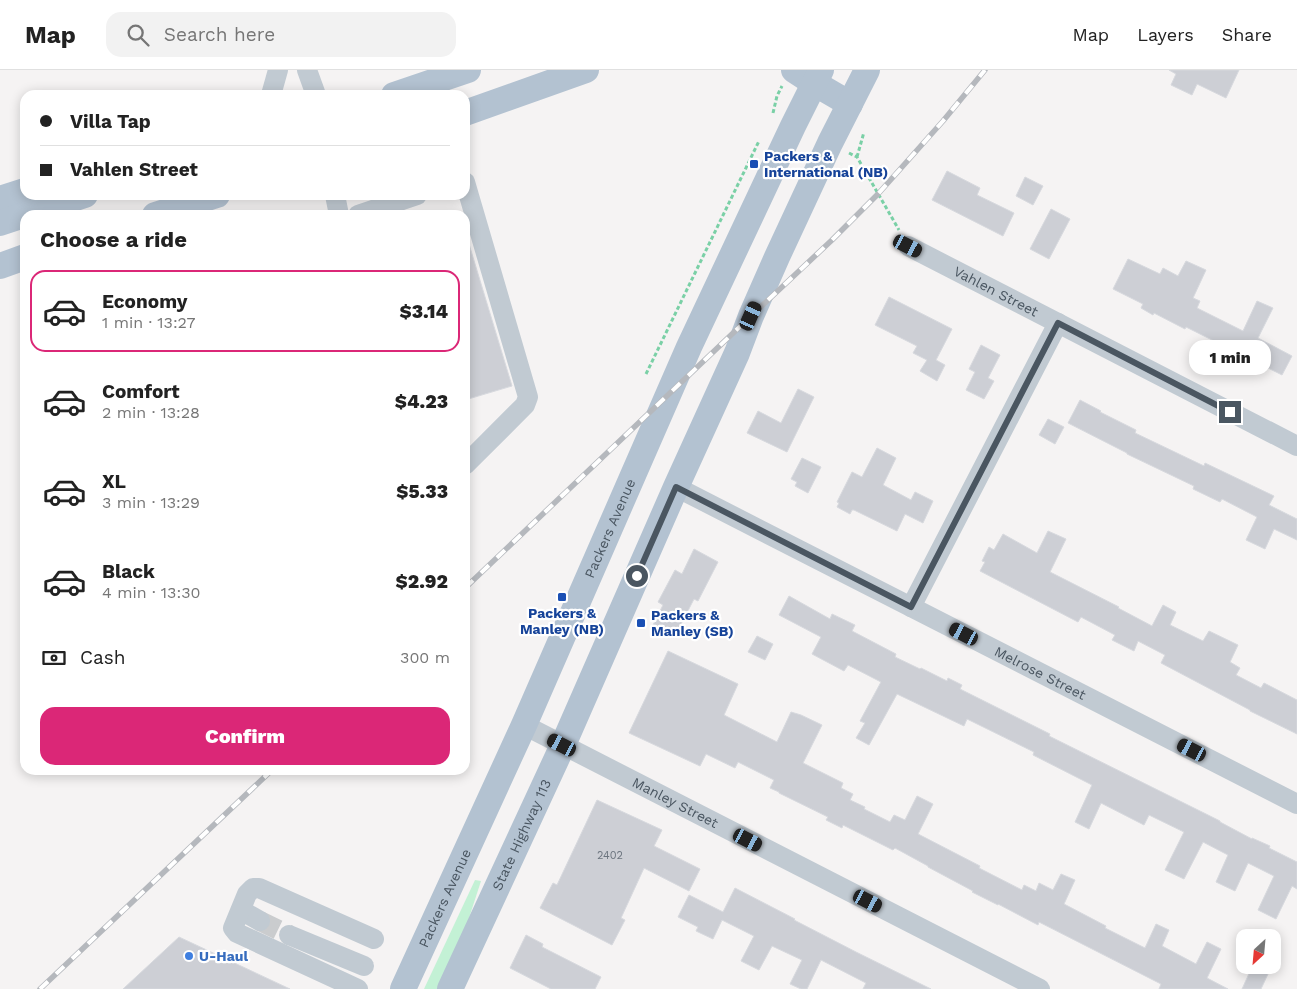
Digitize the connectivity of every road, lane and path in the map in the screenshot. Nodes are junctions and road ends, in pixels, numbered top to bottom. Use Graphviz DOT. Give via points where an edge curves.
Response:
graph roads {
  1 [pos="278,70"];
  2 [pos="307,70"];
  3 [pos="468,70"];
  4 [pos="586,70"];
  5 [pos="867,70"];
  6 [pos="810,74"];
  7 [pos="272,90"];
  8 [pos="314,90"];
  9 [pos="409,90"];
  10 [pos="777,96"];
  11 [pos="850,104"];
  12 [pos="470,111"];
  13 [pos="772,116"];
  14 [pos="864,132"];
  15 [pos="763,133"];
  16 [pos="20,193"];
  17 [pos="0,199"];
  18 [pos="470,199"];
  19 [pos="70,200"];
  20 [pos="202,200"];
  21 [pos="402,200"];
  22 [pos="39,210"];
  23 [pos="170,210"];
  24 [pos="373,210"];
  25 [pos="20,216"];
  26 [pos="0,223"];
  27 [pos="908,246"];
  28 [pos="20,259"];
  29 [pos="0,266"];
  30 [pos="1058,323"];
  31 [pos="646,374"];
  32 [pos="1297,446"];
  33 [pos="470,460"];
  34 [pos="676,487"];
  35 [pos="911,607"];
  36 [pos="524,726"];
  37 [pos="562,745"];
  38 [pos="1297,804"];
  39 [pos="241,910"];
  40 [pos="260,920"];
  41 [pos="289,935"];
  42 [pos="374,939"];
  43 [pos="364,966"];
  44 [pos="358,989"];
  45 [pos="403,989"];
  46 [pos="450,989"];
  47 [pos="1040,989"];
  1 -- 7 [label="street"];
  2 -- 8 [label="street"];
  3 -- 9 [label="main road"];
  4 -- 12 [label="main road"];
  5 -- 11 [label="main road"];
  6 -- 11 [label="main road"];
  6 -- 36 [label="main road, Packers Avenue" via="788,135 678,372"];
  10 -- 13 [label="path"];
  11 -- 34 [label="main road" via="777,257"];
  14 -- 27 [label="path" via="857,157"];
  15 -- 31 [label="path"];
  16 -- 17 [label="main road"];
  18 -- 33 [label="street" via="528,397 526,406"];
  19 -- 22 [label="main road"];
  20 -- 23 [label="main road"];
  21 -- 24 [label="street"];
  25 -- 26 [label="main road"];
  27 -- 30 [label="street, Vahlen Street"];
  28 -- 29 [label="main road"];
  30 -- 32 [label="street, Vahlen Street"];
  30 -- 35 [label="street"];
  34 -- 35 [label="street, Melrose Street"];
  34 -- 37 [label="main road, State Highway 113"];
  35 -- 38 [label="street, Melrose Street"];
  36 -- 37 [label="street, Manley Street"];
  36 -- 45 [label="main road, Packers Avenue"];
  37 -- 46 [label="main road, State Highway 113"];
  37 -- 47 [label="street, Manley Street"];
  39 -- 40 [label="street"];
  39 -- 42 [label="street" via="248,894 253,888 259,888"];
  39 -- 44 [label="street" via="233,928 237,933"];
  41 -- 43 [label="street"];
}
